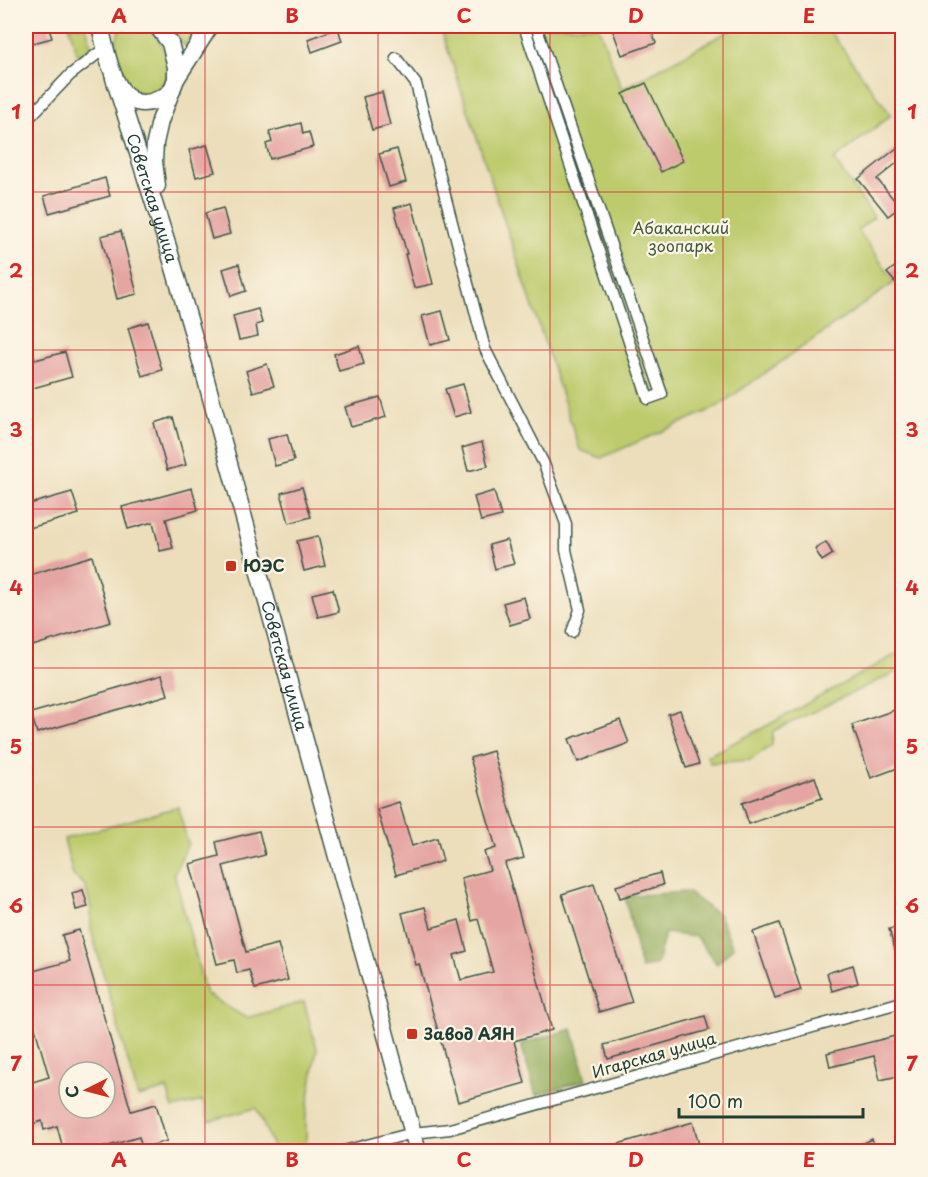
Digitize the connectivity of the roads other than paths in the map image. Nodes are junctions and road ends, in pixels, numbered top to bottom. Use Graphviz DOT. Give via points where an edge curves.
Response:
graph roads {
  1 [pos="157,26"];
  2 [pos="210,26"];
  3 [pos="524,26"];
  4 [pos="536,26"];
  5 [pos="104,35"];
  6 [pos="396,58"];
  7 [pos="114,78"];
  8 [pos="174,85"];
  9 [pos="26,121"];
  10 [pos="168,247"];
  11 [pos="572,632"];
  12 [pos="903,1002"];
  13 [pos="413,1133"];
  14 [pos="340,1152"];
  15 [pos="417,1152"];
  1 -- 8 [label="main road" via="170,43 176,67"];
  2 -- 8 [label="main road"];
  3 -- 4 [label="street" via="648,399 662,394"];
  5 -- 7 [label="main road, Советская улица"];
  5 -- 9 [label="street"];
  6 -- 11 [label="street" via="416,84 484,349 544,464 566,524 566,550 580,610"];
  7 -- 8 [label="main road" via="124,93 145,104 158,102"];
  7 -- 10 [label="main road, Советская улица"];
  8 -- 10 [label="main road" via="160,121 154,160"];
  10 -- 13 [label="main road, Советская улица"];
  12 -- 13 [label="street, Игарская улица" via="450,1129"];
  13 -- 14 [label="street, Игарская улица"];
  13 -- 15 [label="main road, Советская улица"];
}
